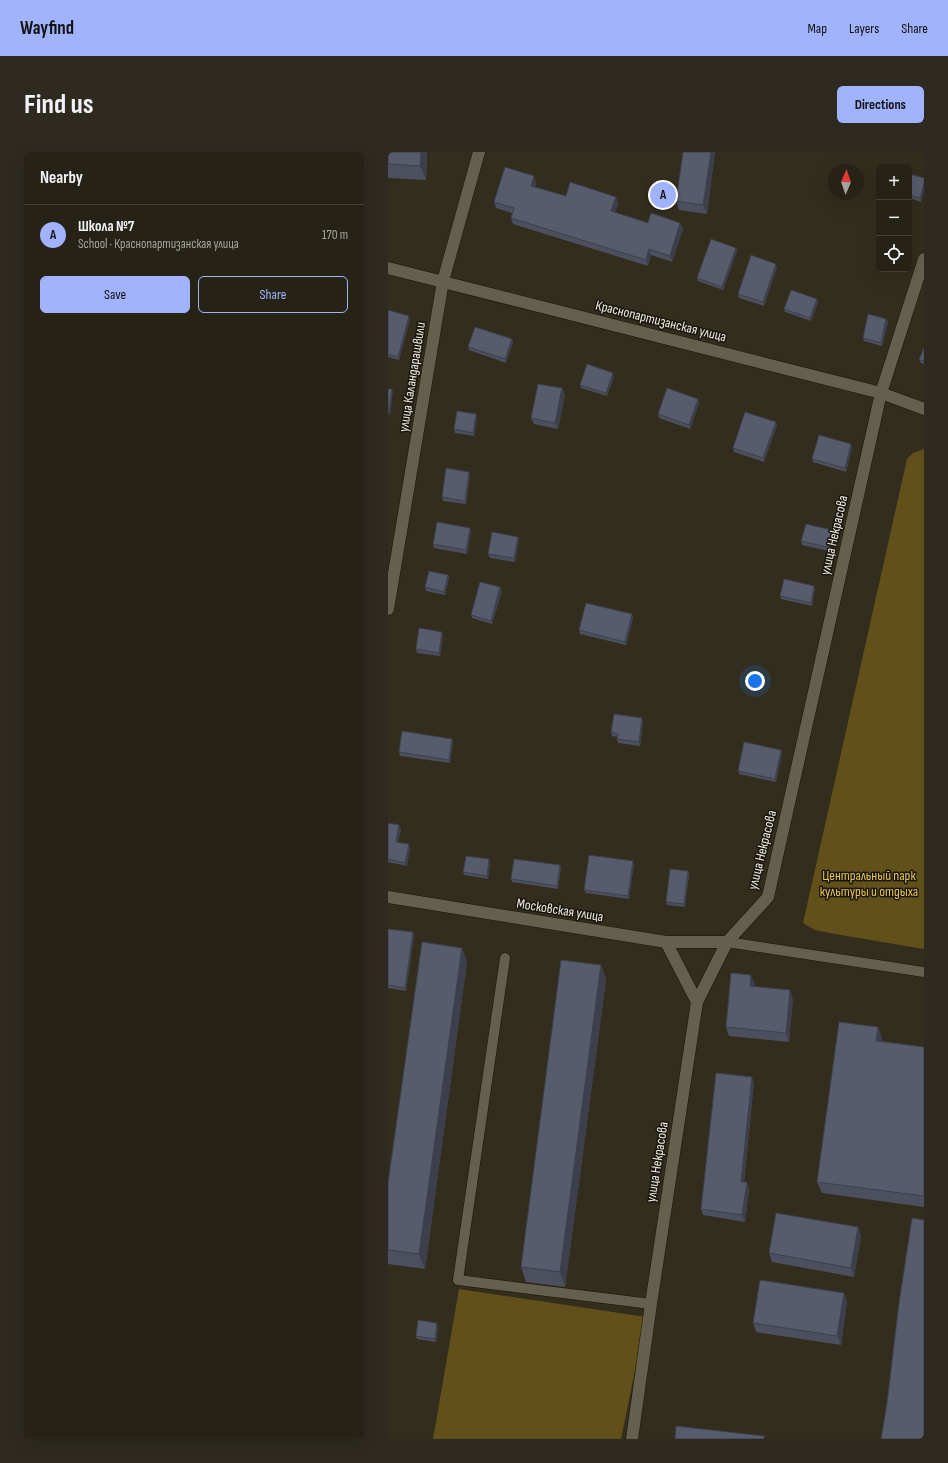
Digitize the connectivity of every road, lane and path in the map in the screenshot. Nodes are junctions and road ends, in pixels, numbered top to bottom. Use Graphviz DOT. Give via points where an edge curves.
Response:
graph roads {
  1 [pos="479,152"];
  2 [pos="924,259"];
  3 [pos="388,268"];
  4 [pos="443,281"];
  5 [pos="881,393"];
  6 [pos="924,409"];
  7 [pos="388,609"];
  8 [pos="388,897"];
  9 [pos="666,942"];
  10 [pos="727,942"];
  11 [pos="505,958"];
  12 [pos="924,972"];
  13 [pos="697,1002"];
  14 [pos="651,1304"];
  15 [pos="632,1439"];
  1 -- 4 [label="main road, улица Каландарашвили"];
  2 -- 5 [label="main road, улица Некрасова"];
  3 -- 4 [label="main road, Краснопартизанская улица"];
  4 -- 5 [label="main road, Краснопартизанская улица"];
  4 -- 7 [label="main road, улица Каландарашвили"];
  5 -- 6 [label="main road, Краснопартизанская улица"];
  5 -- 10 [label="main road, улица Некрасова" via="768,897"];
  8 -- 9 [label="main road, Московская улица"];
  9 -- 10 [label="main road, Московская улица"];
  9 -- 13 [label="main road"];
  10 -- 12 [label="lane"];
  10 -- 13 [label="main road, улица Некрасова"];
  11 -- 14 [label="lane" via="458,1280"];
  13 -- 14 [label="main road, улица Некрасова"];
  14 -- 15 [label="main road, улица Некрасова"];
}
